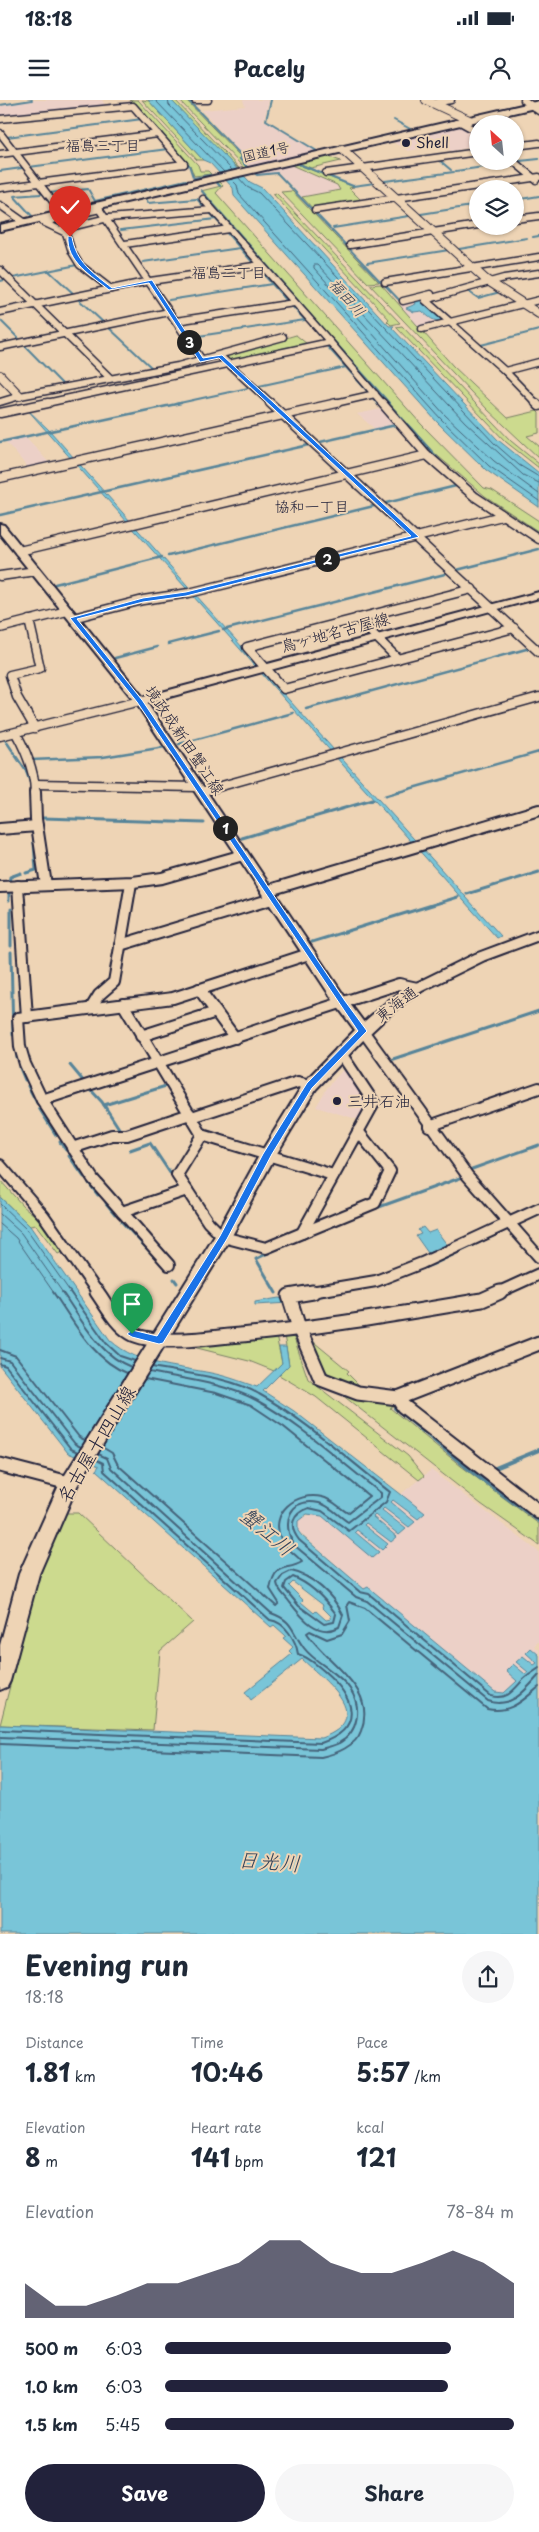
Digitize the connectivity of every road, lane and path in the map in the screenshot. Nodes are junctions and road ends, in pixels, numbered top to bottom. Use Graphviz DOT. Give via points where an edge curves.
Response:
graph roads {
  1 [pos="104,100"];
  2 [pos="195,100"];
  3 [pos="208,100"];
  4 [pos="450,100"];
  5 [pos="430,102"];
  6 [pos="532,105"];
  7 [pos="110,108"];
  8 [pos="539,117"];
  9 [pos="0,119"];
  10 [pos="464,121"];
  11 [pos="469,125"];
  12 [pos="0,133"];
  13 [pos="158,134"];
  14 [pos="539,143"];
  15 [pos="524,145"];
  16 [pos="342,149"];
  17 [pos="14,152"];
  18 [pos="469,153"];
  19 [pos="0,154"];
  20 [pos="363,168"];
  21 [pos="524,169"];
  22 [pos="326,173"];
  23 [pos="536,177"];
  24 [pos="539,183"];
  25 [pos="38,184"];
  26 [pos="0,188"];
  27 [pos="396,198"];
  28 [pos="203,199"];
  29 [pos="1,206"];
  30 [pos="99,207"];
  31 [pos="212,209"];
  32 [pos="315,210"];
  33 [pos="62,214"];
  34 [pos="539,216"];
  35 [pos="107,217"];
  36 [pos="524,218"];
  37 [pos="24,222"];
  38 [pos="469,226"];
  39 [pos="0,228"];
  40 [pos="62,229"];
  41 [pos="229,229"];
  42 [pos="433,232"];
  43 [pos="125,244"];
  44 [pos="350,245"];
  45 [pos="539,257"];
  46 [pos="261,265"];
  47 [pos="473,268"];
  48 [pos="0,270"];
  49 [pos="539,273"];
  50 [pos="150,281"];
  51 [pos="487,281"];
  52 [pos="385,282"];
  53 [pos="111,289"];
  54 [pos="539,300"];
  55 [pos="403,302"];
  56 [pos="294,303"];
  57 [pos="523,304"];
  58 [pos="35,305"];
  59 [pos="0,312"];
  60 [pos="170,312"];
  61 [pos="539,314"];
  62 [pos="176,321"];
  63 [pos="450,322"];
  64 [pos="422,329"];
  65 [pos="64,334"];
  66 [pos="283,337"];
  67 [pos="330,342"];
  68 [pos="0,347"];
  69 [pos="220,356"];
  70 [pos="202,360"];
  71 [pos="539,362"];
  72 [pos="229,363"];
  73 [pos="505,371"];
  74 [pos="0,375"];
  75 [pos="110,378"];
  76 [pos="375,394"];
  77 [pos="20,396"];
  78 [pos="0,402"];
  79 [pos="539,406"];
  80 [pos="0,413"];
  81 [pos="284,414"];
  82 [pos="427,455"];
  83 [pos="348,473"];
  84 [pos="0,478"];
  85 [pos="502,516"];
  86 [pos="0,527"];
  87 [pos="416,537"];
  88 [pos="539,539"];
  89 [pos="19,550"];
  90 [pos="36,572"];
  91 [pos="0,576"];
  92 [pos="472,589"];
  93 [pos="539,595"];
  94 [pos="492,608"];
  95 [pos="70,614"];
  96 [pos="357,618"];
  97 [pos="29,620"];
  98 [pos="0,628"];
  99 [pos="514,628"];
  100 [pos="377,638"];
  101 [pos="539,652"];
  102 [pos="398,659"];
  103 [pos="264,668"];
  104 [pos="539,697"];
  105 [pos="140,701"];
  106 [pos="35,728"];
  107 [pos="16,733"];
  108 [pos="0,736"];
  109 [pos="35,784"];
  110 [pos="199,790"];
  111 [pos="539,810"];
  112 [pos="37,826"];
  113 [pos="0,828"];
  114 [pos="242,855"];
  115 [pos="131,883"];
  116 [pos="46,885"];
  117 [pos="18,886"];
  118 [pos="0,887"];
  119 [pos="269,895"];
  120 [pos="539,935"];
  121 [pos="120,946"];
  122 [pos="309,954"];
  123 [pos="417,988"];
  124 [pos="199,989"];
  125 [pos="342,1003"];
  126 [pos="123,1004"];
  127 [pos="91,1008"];
  128 [pos="216,1012"];
  129 [pos="27,1017"];
  130 [pos="363,1031"];
  131 [pos="141,1036"];
  132 [pos="234,1038"];
  133 [pos="340,1052"];
  134 [pos="157,1063"];
  135 [pos="310,1086"];
  136 [pos="539,1088"];
  137 [pos="42,1100"];
  138 [pos="191,1116"];
  139 [pos="429,1126"];
  140 [pos="358,1131"];
  141 [pos="202,1135"];
  142 [pos="72,1148"];
  143 [pos="268,1154"];
  144 [pos="0,1165"];
  145 [pos="333,1175"];
  146 [pos="186,1190"];
  147 [pos="539,1209"];
  148 [pos="122,1212"];
  149 [pos="512,1227"];
  150 [pos="302,1233"];
  151 [pos="224,1237"];
  152 [pos="539,1257"];
  153 [pos="169,1265"];
  154 [pos="539,1274"];
  155 [pos="300,1330"];
  156 [pos="539,1343"];
  157 [pos="155,1346"];
  158 [pos="398,1398"];
  159 [pos="0,1465"];
  160 [pos="69,1483"];
  161 [pos="539,1512"];
  162 [pos="1,1676"];
  1 -- 7 [label="street"];
  2 -- 3 [label="street"];
  4 -- 5 [label="street"];
  5 -- 10 [label="street"];
  6 -- 8 [label="street"];
  6 -- 10 [label="highway, 国道1号"];
  7 -- 9 [label="street"];
  7 -- 13 [label="street" via="132,106"];
  10 -- 11 [label="street"];
  10 -- 16 [label="highway, 国道1号"];
  12 -- 17 [label="street"];
  13 -- 17 [label="street"];
  13 -- 25 [label="street" via="184,164"];
  14 -- 15 [label="street"];
  16 -- 20 [label="street"];
  16 -- 30 [label="highway, 国道1号"];
  17 -- 19 [label="street"];
  17 -- 25 [label="street"];
  18 -- 20 [label="street"];
  20 -- 22 [label="street"];
  20 -- 27 [label="street"];
  21 -- 23 [label="street"];
  23 -- 24 [label="street"];
  23 -- 27 [label="street"];
  25 -- 26 [label="street"];
  25 -- 33 [label="street"];
  27 -- 32 [label="street"];
  27 -- 42 [label="street"];
  28 -- 31 [label="street"];
  29 -- 37 [label="street"];
  30 -- 33 [label="highway, 国道1号"];
  30 -- 35 [label="street"];
  30 -- 40 [label="street" via="43,222"];
  31 -- 35 [label="street"];
  31 -- 41 [label="street"];
  33 -- 37 [label="highway, 国道1号"];
  34 -- 36 [label="street"];
  35 -- 40 [label="street"];
  35 -- 43 [label="street"];
  37 -- 39 [label="highway, 国道1号"];
  38 -- 42 [label="street"];
  40 -- 53 [label="street" via="70,237 72,252 80,265"];
  41 -- 43 [label="street"];
  41 -- 46 [label="street"];
  42 -- 44 [label="street"];
  42 -- 47 [label="street"];
  43 -- 50 [label="street"];
  45 -- 47 [label="street"];
  46 -- 50 [label="street"];
  46 -- 56 [label="street"];
  47 -- 51 [label="street"];
  47 -- 52 [label="street"];
  48 -- 58 [label="street"];
  49 -- 51 [label="street"];
  50 -- 53 [label="street"];
  50 -- 60 [label="street"];
  51 -- 55 [label="street"];
  51 -- 57 [label="street"];
  51 -- 63 [label="street" via="425,300"];
  53 -- 58 [label="street"];
  54 -- 57 [label="street"];
  56 -- 62 [label="street"];
  56 -- 67 [label="street"];
  57 -- 61 [label="street"];
  57 -- 63 [label="street"];
  58 -- 59 [label="street"];
  58 -- 65 [label="street"];
  60 -- 62 [label="street"];
  60 -- 65 [label="street"];
  62 -- 70 [label="street"];
  63 -- 64 [label="street"];
  63 -- 73 [label="street"];
  65 -- 68 [label="street"];
  65 -- 75 [label="street"];
  66 -- 69 [label="street"];
  67 -- 72 [label="street"];
  67 -- 76 [label="street"];
  69 -- 70 [label="street"];
  69 -- 72 [label="street"];
  70 -- 75 [label="street"];
  71 -- 73 [label="street"];
  72 -- 80 [label="street"];
  72 -- 81 [label="street"];
  73 -- 79 [label="street"];
  74 -- 77 [label="street"];
  75 -- 77 [label="street"];
  76 -- 81 [label="street"];
  76 -- 82 [label="street"];
  77 -- 78 [label="street"];
  81 -- 83 [label="street"];
  81 -- 84 [label="street"];
  82 -- 83 [label="street"];
  82 -- 85 [label="street"];
  83 -- 87 [label="street"];
  83 -- 89 [label="street"];
  85 -- 87 [label="street"];
  85 -- 88 [label="street"];
  86 -- 89 [label="main road, 境政成新田蟹江線"];
  87 -- 92 [label="street"];
  87 -- 95 [label="street" via="192,593"];
  89 -- 90 [label="main road, 境政成新田蟹江線"];
  90 -- 91 [label="street"];
  90 -- 95 [label="main road, 境政成新田蟹江線"];
  92 -- 94 [label="street"];
  92 -- 96 [label="street"];
  93 -- 94 [label="main road, 鳥ヶ地名古屋線"];
  94 -- 99 [label="street"];
  94 -- 100 [label="main road, 鳥ヶ地名古屋線"];
  95 -- 97 [label="street"];
  95 -- 105 [label="main road, 境政成新田蟹江線"];
  96 -- 100 [label="street"];
  96 -- 103 [label="street" via="247,647"];
  97 -- 98 [label="street"];
  97 -- 106 [label="street" via="40,668 10,675 17,697"];
  99 -- 101 [label="street"];
  99 -- 102 [label="street"];
  100 -- 102 [label="street"];
  100 -- 103 [label="main road, 鳥ヶ地名古屋線"];
  102 -- 103 [label="street" via="284,689"];
  103 -- 105 [label="main road, 鳥ヶ地名古屋線"];
  104 -- 110 [label="street"];
  105 -- 106 [label="street"];
  105 -- 110 [label="main road, 境政成新田蟹江線"];
  106 -- 107 [label="street"];
  107 -- 108 [label="street"];
  107 -- 109 [label="street"];
  109 -- 110 [label="street"];
  109 -- 112 [label="street"];
  110 -- 114 [label="main road, 境政成新田蟹江線"];
  111 -- 119 [label="street"];
  112 -- 113 [label="street"];
  112 -- 116 [label="street"];
  114 -- 115 [label="street" via="162,878"];
  114 -- 119 [label="main road, 境政成新田蟹江線"];
  115 -- 116 [label="street"];
  115 -- 121 [label="street"];
  116 -- 117 [label="street"];
  117 -- 118 [label="street"];
  117 -- 129 [label="street"];
  119 -- 121 [label="street"];
  119 -- 122 [label="main road, 境政成新田蟹江線"];
  120 -- 123 [label="main road, 東海通" via="480,957"];
  121 -- 127 [label="street" via="114,982 99,995"];
  122 -- 124 [label="street"];
  122 -- 125 [label="main road, 境政成新田蟹江線"];
  123 -- 125 [label="street" via="399,984"];
  123 -- 130 [label="main road, 東海通"];
  124 -- 126 [label="street" via="173,998"];
  124 -- 128 [label="street"];
  125 -- 130 [label="main road, 境政成新田蟹江線"];
  125 -- 132 [label="street"];
  126 -- 127 [label="street"];
  126 -- 131 [label="street"];
  127 -- 129 [label="street"];
  128 -- 131 [label="street"];
  128 -- 132 [label="street"];
  129 -- 137 [label="street" via="18,1018 20,1047"];
  130 -- 133 [label="main road, 東海通"];
  130 -- 139 [label="street"];
  131 -- 134 [label="street"];
  132 -- 134 [label="street"];
  133 -- 135 [label="main road, 東海通"];
  133 -- 140 [label="street" via="374,1103"];
  134 -- 137 [label="street"];
  134 -- 138 [label="street"];
  135 -- 138 [label="street" via="298,1082"];
  135 -- 143 [label="main road, 東海通"];
  136 -- 139 [label="street"];
  137 -- 142 [label="street"];
  138 -- 141 [label="street"];
  138 -- 142 [label="street"];
  139 -- 149 [label="street"];
  140 -- 145 [label="street"];
  140 -- 150 [label="street" via="390,1172 375,1204"];
  141 -- 143 [label="street"];
  141 -- 146 [label="street" via="177,1176"];
  142 -- 148 [label="street" via="93,1179"];
  143 -- 145 [label="street"];
  143 -- 151 [label="main road, 東海通"];
  144 -- 157 [label="street" via="44,1216 120,1324"];
  145 -- 150 [label="street"];
  146 -- 148 [label="street"];
  146 -- 151 [label="street" via="208,1222"];
  147 -- 149 [label="street"];
  148 -- 153 [label="street"];
  149 -- 152 [label="street"];
  149 -- 155 [label="street" via="376,1281 290,1301"];
  150 -- 151 [label="street" via="266,1248"];
  151 -- 157 [label="main road, 東海通"];
  154 -- 155 [label="street" via="482,1300"];
  155 -- 157 [label="street"];
  155 -- 158 [label="street" via="321,1378 359,1394"];
  156 -- 158 [label="street"];
  157 -- 160 [label="main road, 名古屋十四山線"];
  158 -- 161 [label="street" via="425,1424"];
  159 -- 160 [label="street"];
  160 -- 162 [label="main road, 名古屋十四山線" via="29,1574"];
}
